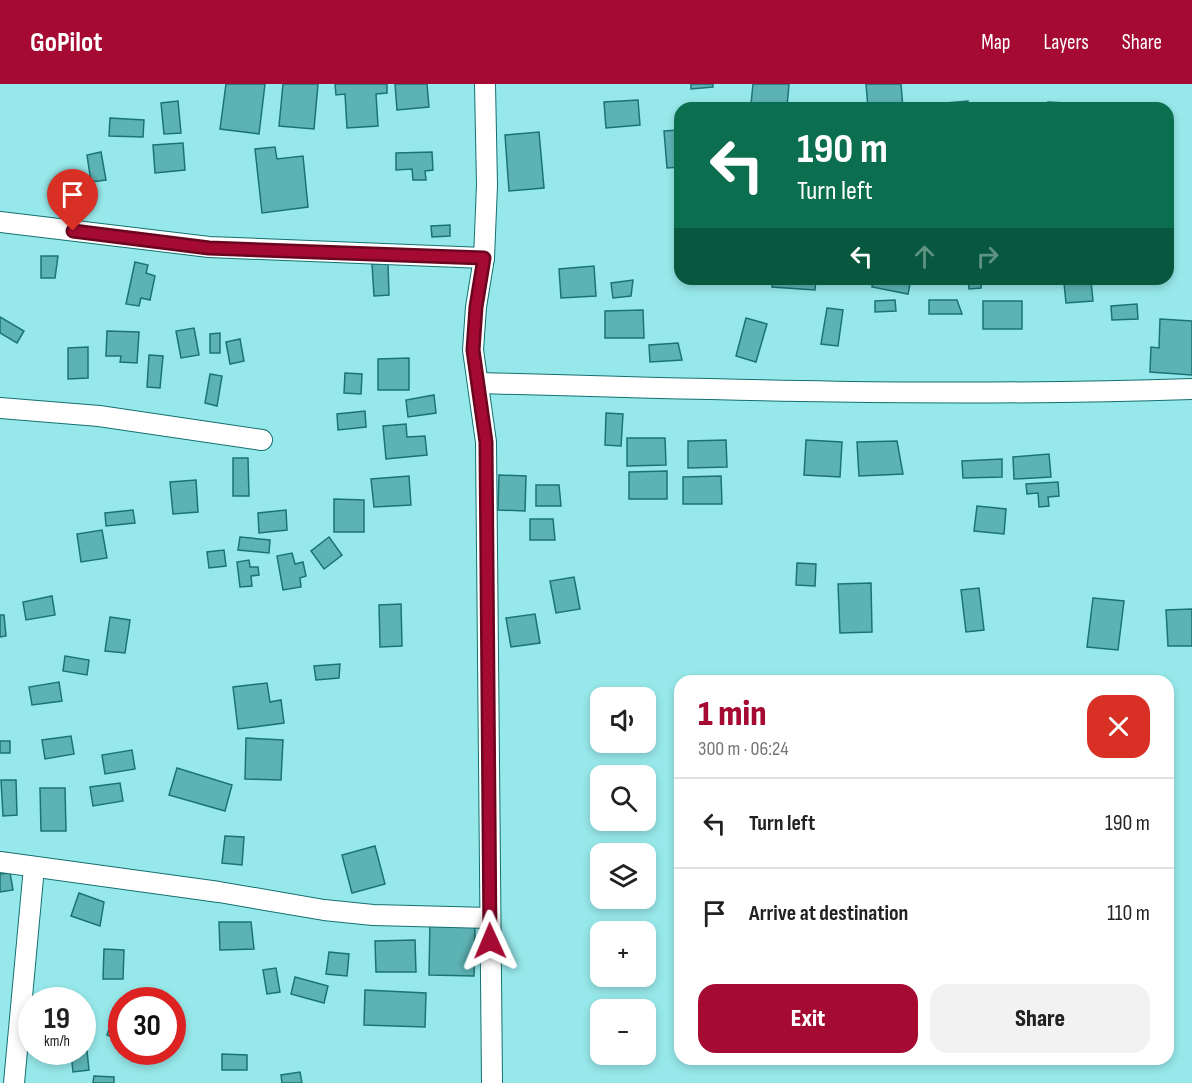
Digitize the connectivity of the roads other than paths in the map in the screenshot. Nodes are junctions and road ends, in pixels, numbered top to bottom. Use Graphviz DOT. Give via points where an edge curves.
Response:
graph roads {
  1 [pos="486,84"];
  2 [pos="0,222"];
  3 [pos="484,258"];
  4 [pos="480,383"];
  5 [pos="1192,389"];
  6 [pos="0,408"];
  7 [pos="262,440"];
  8 [pos="0,862"];
  9 [pos="34,867"];
  10 [pos="490,918"];
  11 [pos="14,1083"];
  12 [pos="492,1083"];
  1 -- 3 [label="street"];
  2 -- 3 [label="street" via="209,248"];
  3 -- 4 [label="street" via="473,350"];
  4 -- 5 [label="street" via="1077,393"];
  4 -- 10 [label="street" via="486,442"];
  6 -- 7 [label="street" via="99,416"];
  8 -- 9 [label="street"];
  9 -- 10 [label="street" via="324,910"];
  9 -- 11 [label="street"];
  10 -- 12 [label="street"];
}
